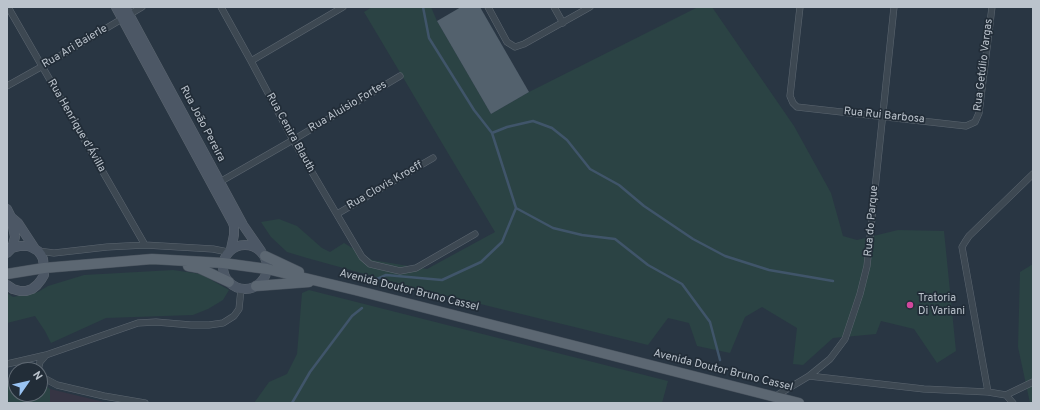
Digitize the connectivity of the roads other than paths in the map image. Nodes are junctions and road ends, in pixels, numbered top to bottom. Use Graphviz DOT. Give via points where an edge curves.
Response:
graph roads {
  1 [pos="8,7"];
  2 [pos="116,7"];
  3 [pos="142,7"];
  4 [pos="221,7"];
  5 [pos="343,7"];
  6 [pos="488,7"];
  7 [pos="554,7"];
  8 [pos="590,7"];
  9 [pos="800,7"];
  10 [pos="894,7"];
  11 [pos="992,7"];
  12 [pos="125,13"];
  13 [pos="563,23"];
  14 [pos="251,61"];
  15 [pos="42,67"];
  16 [pos="400,76"];
  17 [pos="7,86"];
  18 [pos="882,116"];
  19 [pos="975,122"];
  20 [pos="293,140"];
  21 [pos="434,158"];
  22 [pos="1033,174"];
  23 [pos="216,184"];
  24 [pos="9,213"];
  25 [pos="337,214"];
  26 [pos="475,234"];
  27 [pos="145,245"];
  28 [pos="36,250"];
  29 [pos="230,250"];
  30 [pos="8,252"];
  31 [pos="263,253"];
  32 [pos="152,259"];
  33 [pos="223,263"];
  34 [pos="44,268"];
  35 [pos="268,269"];
  36 [pos="7,274"];
  37 [pos="318,281"];
  38 [pos="229,282"];
  39 [pos="7,285"];
  40 [pos="256,286"];
  41 [pos="242,289"];
  42 [pos="46,355"];
  43 [pos="40,362"];
  44 [pos="7,364"];
  45 [pos="809,376"];
  46 [pos="48,381"];
  47 [pos="1033,382"];
  48 [pos="988,392"];
  49 [pos="1006,395"];
  50 [pos="774,397"];
  51 [pos="145,403"];
  52 [pos="799,403"];
  53 [pos="1013,403"];
  1 -- 15 [label="street, Rua Henrique d'Ávilla"];
  2 -- 12 [label="street, Rua João Pereira"];
  3 -- 12 [label="street, Rua Ari Baierle"];
  4 -- 14 [label="street, Rua Cenira Blauth"];
  5 -- 14 [label="street"];
  6 -- 13 [label="street" via="507,42 515,47"];
  7 -- 13 [label="street"];
  8 -- 13 [label="street"];
  9 -- 18 [label="street, Rua Rui Barbosa" via="790,96 793,103 798,107"];
  10 -- 18 [label="street, Rua do Parque"];
  11 -- 19 [label="street, Rua Getúlio Vargas" via="979,113"];
  12 -- 15 [label="street, Rua Ari Baierle"];
  12 -- 23 [label="street, Rua João Pereira"];
  14 -- 20 [label="street, Rua Cenira Blauth"];
  15 -- 17 [label="street, Rua Ari Baierle"];
  15 -- 27 [label="street, Rua Henrique d'Ávilla"];
  16 -- 20 [label="street, Rua Aluisio Fortes"];
  18 -- 19 [label="street, Rua Rui Barbosa" via="966,126"];
  18 -- 45 [label="street, Rua do Parque" via="867,266 860,294 845,339 830,359"];
  20 -- 23 [label="street, Rua Aluisio Fortes"];
  20 -- 25 [label="street, Rua Cenira Blauth"];
  21 -- 25 [label="street, Rua Clovis Kroeff"];
  22 -- 48 [label="street" via="969,236 962,247"];
  23 -- 29 [label="street, Rua João Pereira" via="234,226"];
  23 -- 31 [label="street, Rua João Pereira"];
  24 -- 28 [label="street"];
  24 -- 30 [label="street" via="15,237"];
  25 -- 26 [label="street, Rua Cenira Blauth" via="362,257 370,264 400,271 416,268"];
  27 -- 28 [label="street" via="54,253"];
  27 -- 29 [label="street"];
  28 -- 30 [label="street" via="20,246"];
  28 -- 34 [label="street" via="43,259"];
  29 -- 31 [label="street" via="241,244 252,245"];
  29 -- 33 [label="street, Rua João Pereira"];
  31 -- 35 [label="street"];
  31 -- 37 [label="main road"];
  32 -- 33 [label="main road, Avenida Doutor Bruno Cassel"];
  32 -- 34 [label="main road, Avenida Doutor Bruno Cassel"];
  32 -- 38 [label="main road" via="198,268"];
  33 -- 35 [label="main road, Avenida Doutor Bruno Cassel"];
  33 -- 38 [label="street" via="225,276"];
  34 -- 36 [label="main road, Avenida Doutor Bruno Cassel"];
  34 -- 39 [label="street" via="41,280 32,289 13,290"];
  35 -- 37 [label="main road, Avenida Doutor Bruno Cassel"];
  35 -- 40 [label="street" via="262,282"];
  37 -- 40 [label="main road"];
  37 -- 50 [label="main road, Avenida Doutor Bruno Cassel"];
  38 -- 41 [label="street"];
  40 -- 41 [label="street"];
  41 -- 42 [label="street" via="239,309 234,316 223,322 209,325 138,323"];
  42 -- 43 [label="street"];
  42 -- 44 [label="street"];
  45 -- 48 [label="street" via="924,389"];
  45 -- 50 [label="street, Rua do Parque"];
  46 -- 51 [label="street" via="104,396"];
  47 -- 49 [label="street"];
  48 -- 49 [label="street"];
  49 -- 53 [label="street"];
  50 -- 52 [label="main road, Avenida Doutor Bruno Cassel"];
}
